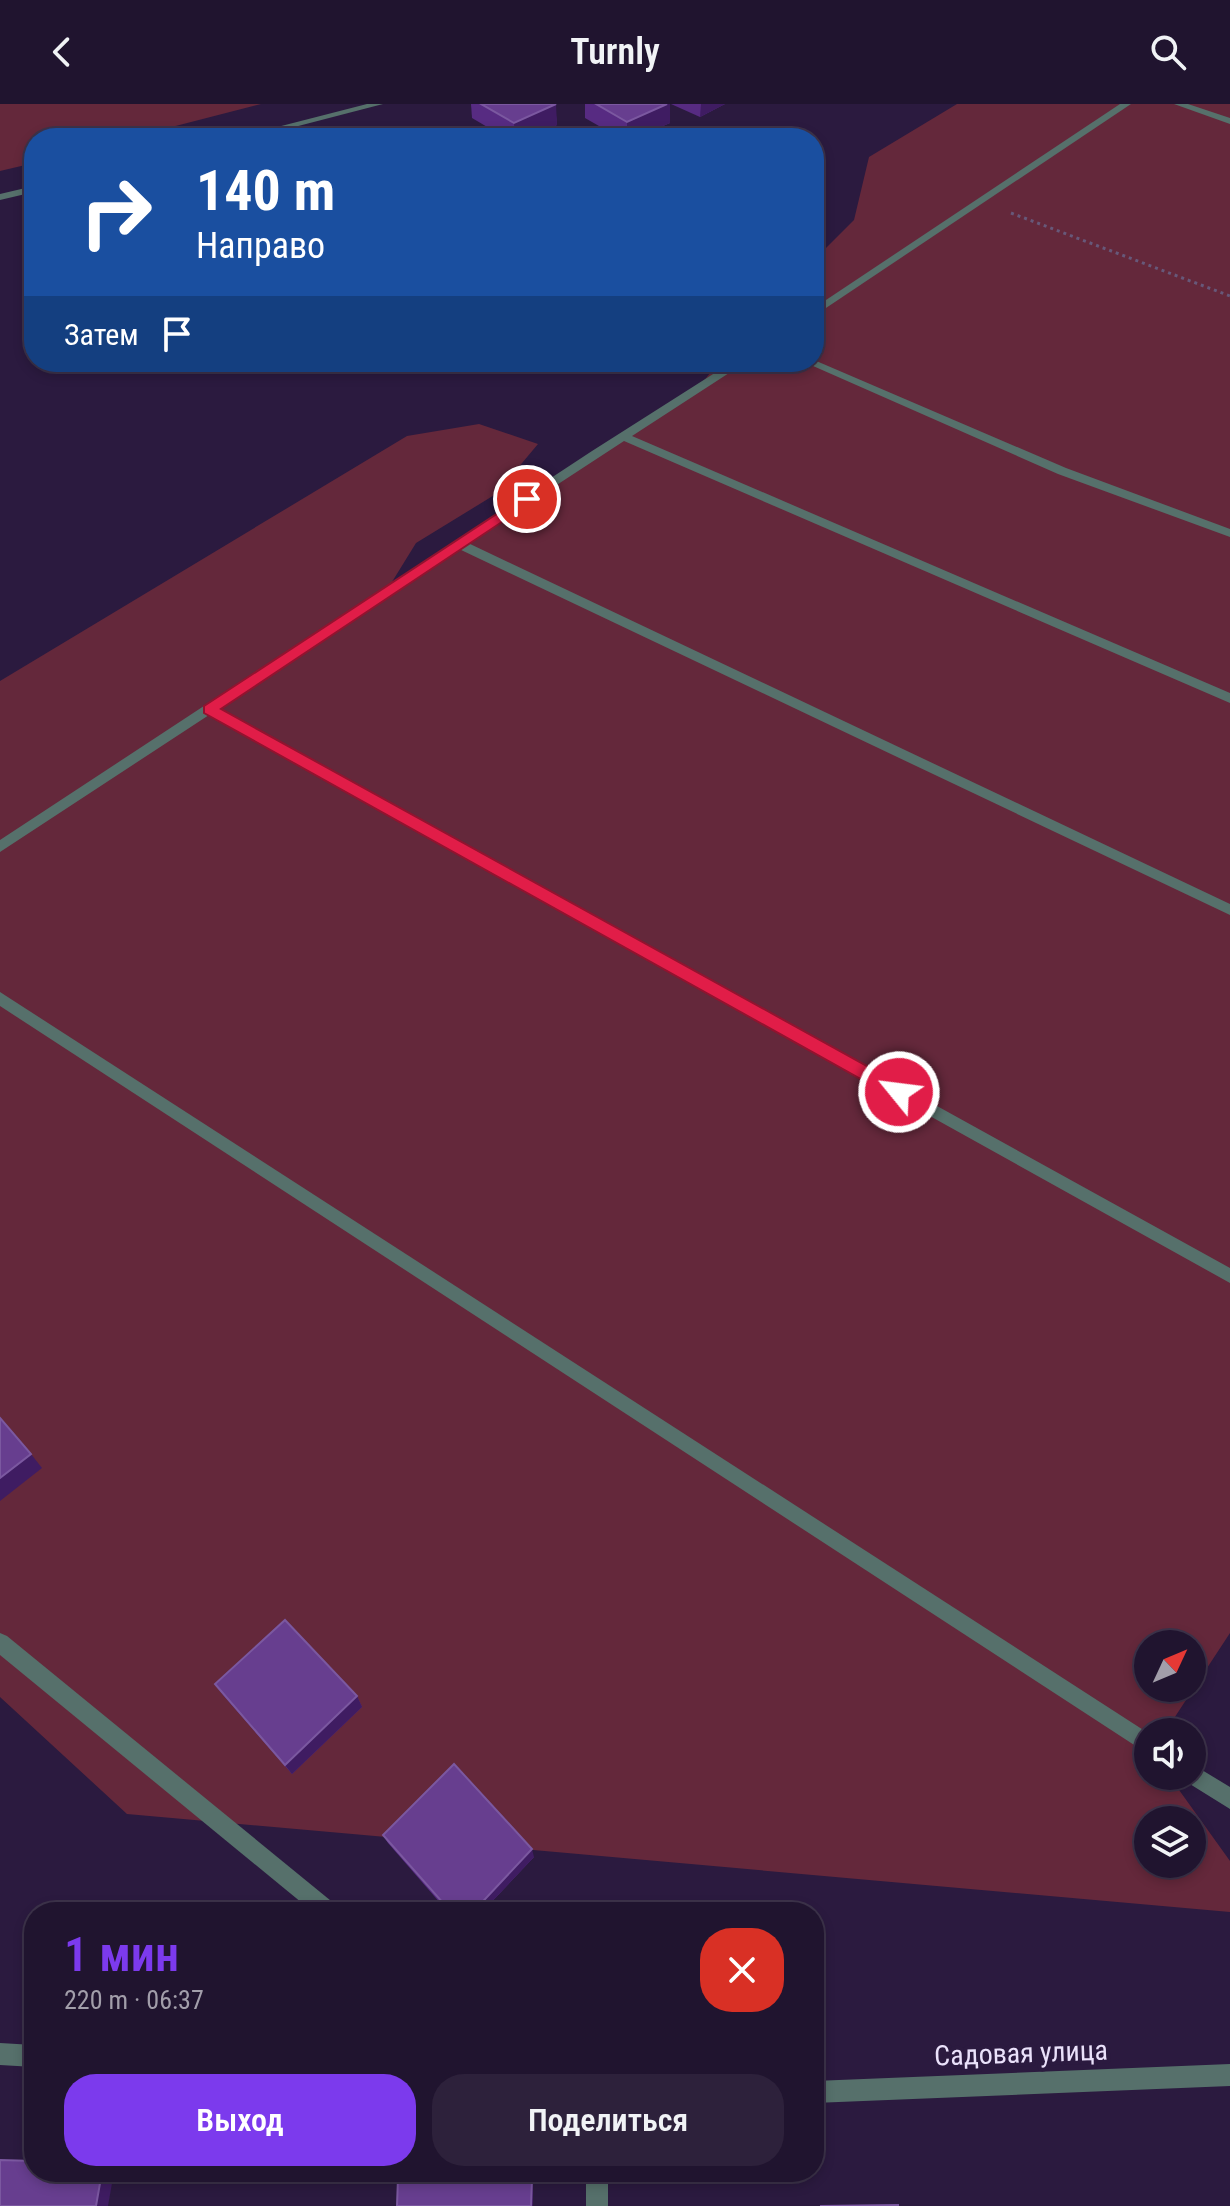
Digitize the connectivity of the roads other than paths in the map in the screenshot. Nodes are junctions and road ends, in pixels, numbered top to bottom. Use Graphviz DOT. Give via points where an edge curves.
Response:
graph roads {
  1 [pos="378,104"];
  2 [pos="1126,104"];
  3 [pos="1179,104"];
  4 [pos="1230,121"];
  5 [pos="281,128"];
  6 [pos="24,191"];
  7 [pos="0,197"];
  8 [pos="824,306"];
  9 [pos="824,368"];
  10 [pos="724,372"];
  11 [pos="623,436"];
  12 [pos="1230,533"];
  13 [pos="459,544"];
  14 [pos="1230,698"];
  15 [pos="209,709"];
  16 [pos="0,847"];
  17 [pos="1230,910"];
  18 [pos="0,998"];
  19 [pos="1230,1276"];
  20 [pos="0,1643"];
  21 [pos="1134,1735"];
  22 [pos="1206,1783"];
  23 [pos="1230,1799"];
  24 [pos="317,1902"];
  25 [pos="0,2054"];
  26 [pos="24,2055"];
  27 [pos="1230,2075"];
  28 [pos="824,2092"];
  29 [pos="597,2182"];
  30 [pos="597,2206"];
  1 -- 5 [label="street"];
  2 -- 8 [label="street"];
  3 -- 4 [label="street"];
  6 -- 7 [label="street"];
  9 -- 12 [label="street" via="1062,471"];
  10 -- 11 [label="street"];
  11 -- 13 [label="street"];
  11 -- 14 [label="street"];
  13 -- 15 [label="street"];
  13 -- 17 [label="street"];
  15 -- 16 [label="street"];
  15 -- 19 [label="street"];
  18 -- 21 [label="street"];
  20 -- 24 [label="street"];
  22 -- 23 [label="street"];
  25 -- 26 [label="street"];
  27 -- 28 [label="street, Садовая улица"];
  29 -- 30 [label="street"];
}
